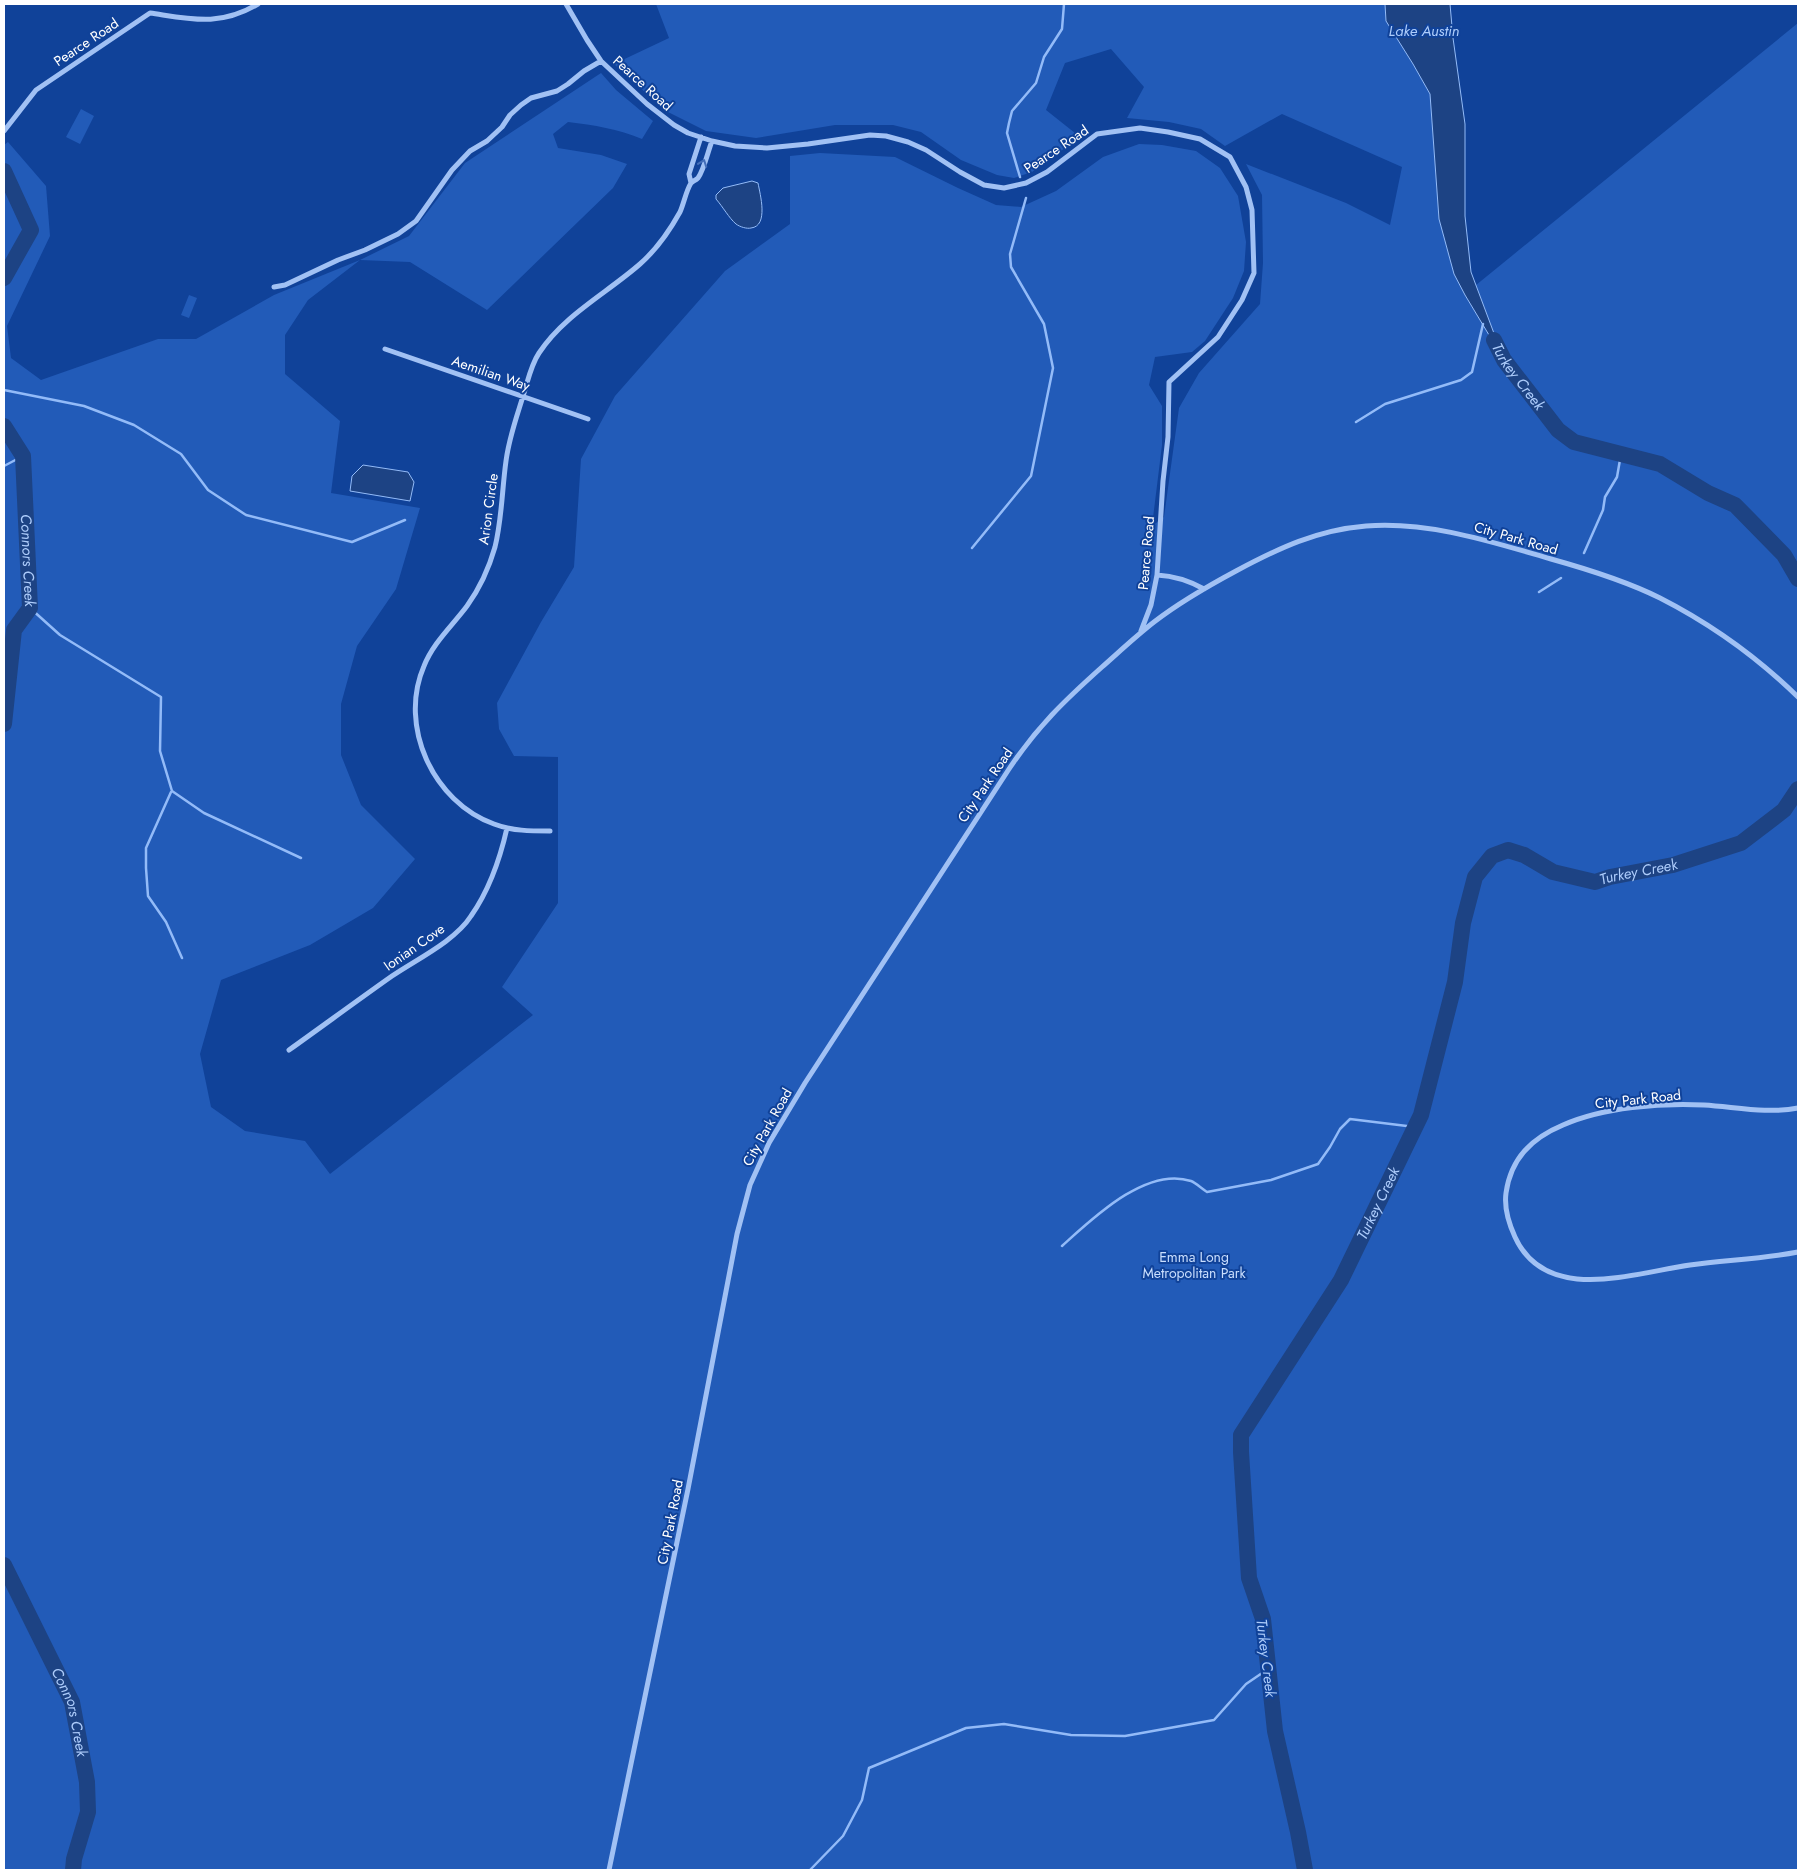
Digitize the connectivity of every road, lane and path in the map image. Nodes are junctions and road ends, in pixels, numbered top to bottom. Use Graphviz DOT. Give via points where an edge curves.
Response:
graph roads {
  1 [pos="258,4"];
  2 [pos="566,4"];
  3 [pos="602,61"];
  4 [pos="4,131"];
  5 [pos="700,138"];
  6 [pos="712,141"];
  7 [pos="692,183"];
  8 [pos="274,287"];
  9 [pos="385,349"];
  10 [pos="523,395"];
  11 [pos="588,419"];
  12 [pos="1157,575"];
  13 [pos="1204,589"];
  14 [pos="1139,634"];
  15 [pos="1798,697"];
  16 [pos="507,828"];
  17 [pos="550,831"];
  18 [pos="290,1050"];
  19 [pos="1798,1108"];
  20 [pos="1798,1252"];
  21 [pos="609,1870"];
  1 -- 4 [label="street, Pearce Road" via="242,13 210,20 150,13 36,90"];
  2 -- 3 [label="street, Pearce Road"];
  3 -- 5 [label="street, Pearce Road" via="661,116"];
  3 -- 8 [label="street" via="557,90 531,98 510,115 502,127 470,151 452,170 416,222 365,250"];
  5 -- 6 [label="street, Pearce Road"];
  5 -- 7 [label="street, Arion Circle" via="689,174"];
  7 -- 6 [label="street, Arion Circle, one-way" via="698,177"];
  6 -- 12 [label="street, Pearce Road" via="767,148 870,135 886,136 926,150 984,185 1004,188 1026,183 1047,172 1097,134 1131,129 1200,139 1230,157 1246,187 1252,210 1254,273 1242,300 1218,337 1169,382"];
  7 -- 10 [label="street, Arion Circle" via="667,233 642,262 550,338 538,354"];
  9 -- 10 [label="street, Aemilian Way"];
  10 -- 11 [label="street, Aemilian Way"];
  10 -- 16 [label="street, Arion Circle" via="508,448 499,527 490,563 475,594 428,657 418,685 416,717 425,758 441,784 474,814"];
  12 -- 13 [label="street" via="1175,576"];
  12 -- 14 [label="street, Pearce Road" via="1151,604"];
  13 -- 14 [label="street, City Park Road"];
  13 -- 15 [label="street, City Park Road" via="1278,548 1323,533 1378,525 1459,534 1572,565 1659,597 1754,657"];
  14 -- 21 [label="street, City Park Road" via="1054,711 1020,752 805,1083 759,1164 737,1234"];
  16 -- 17 [label="street, Arion Circle"];
  16 -- 18 [label="street, Ionian Cove" via="489,886 471,918 452,936"];
  19 -- 20 [label="street, City Park Road" via="1772,1112 1704,1105 1664,1105 1582,1117 1543,1134 1524,1150 1512,1171 1506,1195 1508,1220 1527,1257 1548,1271 1574,1279 1596,1280"];
}
